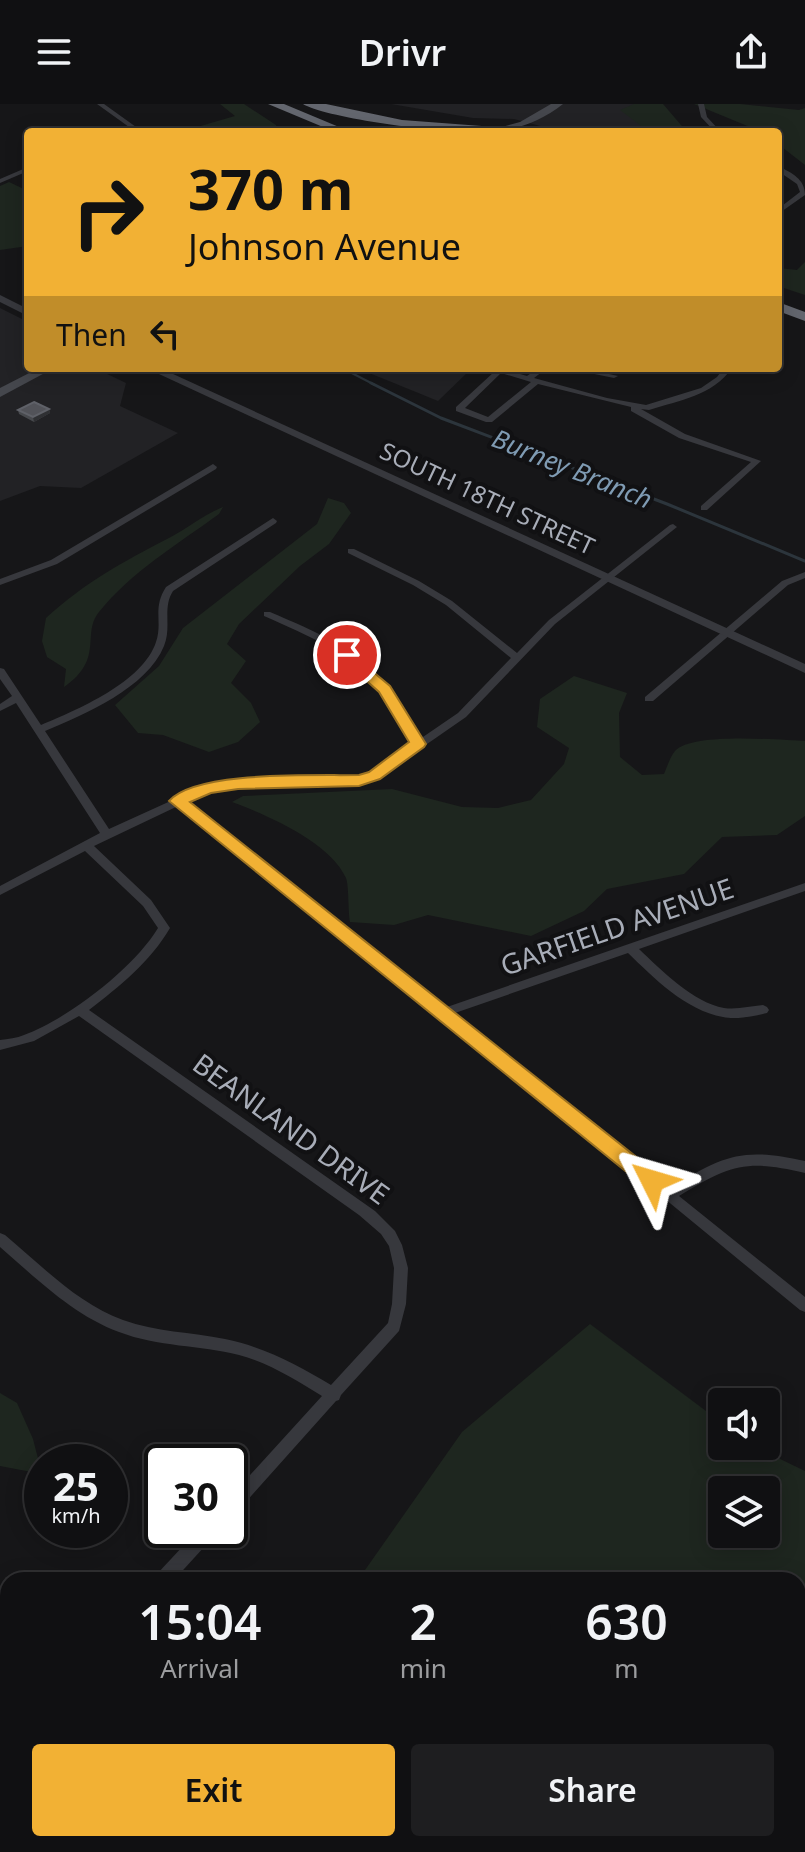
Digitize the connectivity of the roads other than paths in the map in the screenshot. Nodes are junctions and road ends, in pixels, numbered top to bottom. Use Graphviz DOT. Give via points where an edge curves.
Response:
graph roads {
  1 [pos="100,104"];
  2 [pos="264,104"];
  3 [pos="274,104"];
  4 [pos="300,104"];
  5 [pos="309,104"];
  6 [pos="558,104"];
  7 [pos="572,104"];
  8 [pos="701,104"];
  9 [pos="134,128"];
  10 [pos="298,128"];
  11 [pos="348,128"];
  12 [pos="349,128"];
  13 [pos="469,128"];
  14 [pos="505,128"];
  15 [pos="533,128"];
  16 [pos="714,128"];
  17 [pos="24,171"];
  18 [pos="782,171"];
  19 [pos="0,181"];
  20 [pos="782,209"];
  21 [pos="782,294"];
  22 [pos="0,298"];
  23 [pos="805,303"];
  24 [pos="782,308"];
  25 [pos="24,311"];
  26 [pos="805,317"];
  27 [pos="40,372"];
  28 [pos="160,372"];
  29 [pos="492,372"];
  30 [pos="505,372"];
  31 [pos="539,372"];
  32 [pos="615,372"];
  33 [pos="724,372"];
  34 [pos="531,380"];
  35 [pos="611,388"];
  36 [pos="0,393"];
  37 [pos="587,396"];
  38 [pos="606,400"];
  39 [pos="632,407"];
  40 [pos="213,467"];
  41 [pos="704,508"];
  42 [pos="273,521"];
  43 [pos="673,527"];
  44 [pos="351,551"];
  45 [pos="800,577"];
  46 [pos="609,579"];
  47 [pos="0,582"];
  48 [pos="267,614"];
  49 [pos="727,633"];
  50 [pos="516,657"];
  51 [pos="805,669"];
  52 [pos="0,671"];
  53 [pos="18,697"];
  54 [pos="649,699"];
  55 [pos="0,708"];
  56 [pos="38,730"];
  57 [pos="418,744"];
  58 [pos="178,801"];
  59 [pos="107,834"];
  60 [pos="86,845"];
  61 [pos="805,887"];
  62 [pos="0,891"];
  63 [pos="629,947"];
  64 [pos="80,1010"];
  65 [pos="763,1010"];
  66 [pos="445,1012"];
  67 [pos="0,1045"];
  68 [pos="805,1167"];
  69 [pos="669,1195"];
  70 [pos="0,1239"];
  71 [pos="805,1306"];
  72 [pos="334,1395"];
  73 [pos="248,1488"];
  74 [pos="192,1548"];
  75 [pos="170,1572"];
  1 -- 9 [label="street"];
  2 -- 10 [label="highway"];
  3 -- 11 [label="highway"];
  4 -- 12 [label="highway"];
  5 -- 13 [label="highway" via="402,123"];
  6 -- 14 [label="main road"];
  7 -- 15 [label="main road"];
  8 -- 16 [label="street"];
  17 -- 19 [label="street"];
  18 -- 20 [label="street" via="800,183 804,193"];
  21 -- 23 [label="highway"];
  22 -- 25 [label="street"];
  24 -- 26 [label="highway"];
  27 -- 36 [label="main road"];
  28 -- 46 [label="street, SOUTH 18TH STREET"];
  29 -- 34 [label="street" via="459,409 489,420"];
  30 -- 34 [label="street"];
  31 -- 34 [label="street"];
  32 -- 35 [label="street"];
  33 -- 39 [label="street" via="713,385 688,397 656,407"];
  34 -- 37 [label="street"];
  35 -- 37 [label="street"];
  35 -- 38 [label="street"];
  37 -- 38 [label="street"];
  38 -- 39 [label="street"];
  39 -- 41 [label="street" via="682,436 757,461"];
  40 -- 47 [label="street" via="54,562"];
  42 -- 56 [label="street" via="169,589 160,607 161,643 148,664 104,699"];
  43 -- 46 [label="street"];
  44 -- 50 [label="street" via="449,603"];
  45 -- 49 [label="street" via="785,583"];
  46 -- 49 [label="street, SOUTH 18TH STREET"];
  46 -- 50 [label="street"];
  48 -- 57 [label="street" via="335,646 364,669 385,689"];
  49 -- 51 [label="street, SOUTH 18TH STREET"];
  49 -- 54 [label="street"];
  50 -- 57 [label="street" via="462,715"];
  52 -- 53 [label="street"];
  53 -- 55 [label="street"];
  53 -- 56 [label="street"];
  56 -- 59 [label="street"];
  57 -- 58 [label="street" via="359,780 238,783"];
  58 -- 59 [label="street"];
  58 -- 66 [label="street"];
  59 -- 60 [label="street"];
  60 -- 62 [label="street"];
  60 -- 64 [label="street" via="147,903 164,928 151,950"];
  61 -- 63 [label="street, GARFIELD AVENUE"];
  63 -- 65 [label="street" via="674,986 714,1010"];
  63 -- 66 [label="street, GARFIELD AVENUE"];
  64 -- 67 [label="street" via="28,1039"];
  64 -- 72 [label="street, BEANLAND DRIVE" via="347,1198 390,1236 401,1278 394,1326"];
  66 -- 69 [label="street"];
  68 -- 69 [label="street" via="752,1156 721,1163"];
  69 -- 71 [label="street"];
  70 -- 72 [label="street" via="66,1294 109,1321 243,1350 289,1368"];
  72 -- 73 [label="street, BEANLAND DRIVE"];
  74 -- 75 [label="street"];
}
